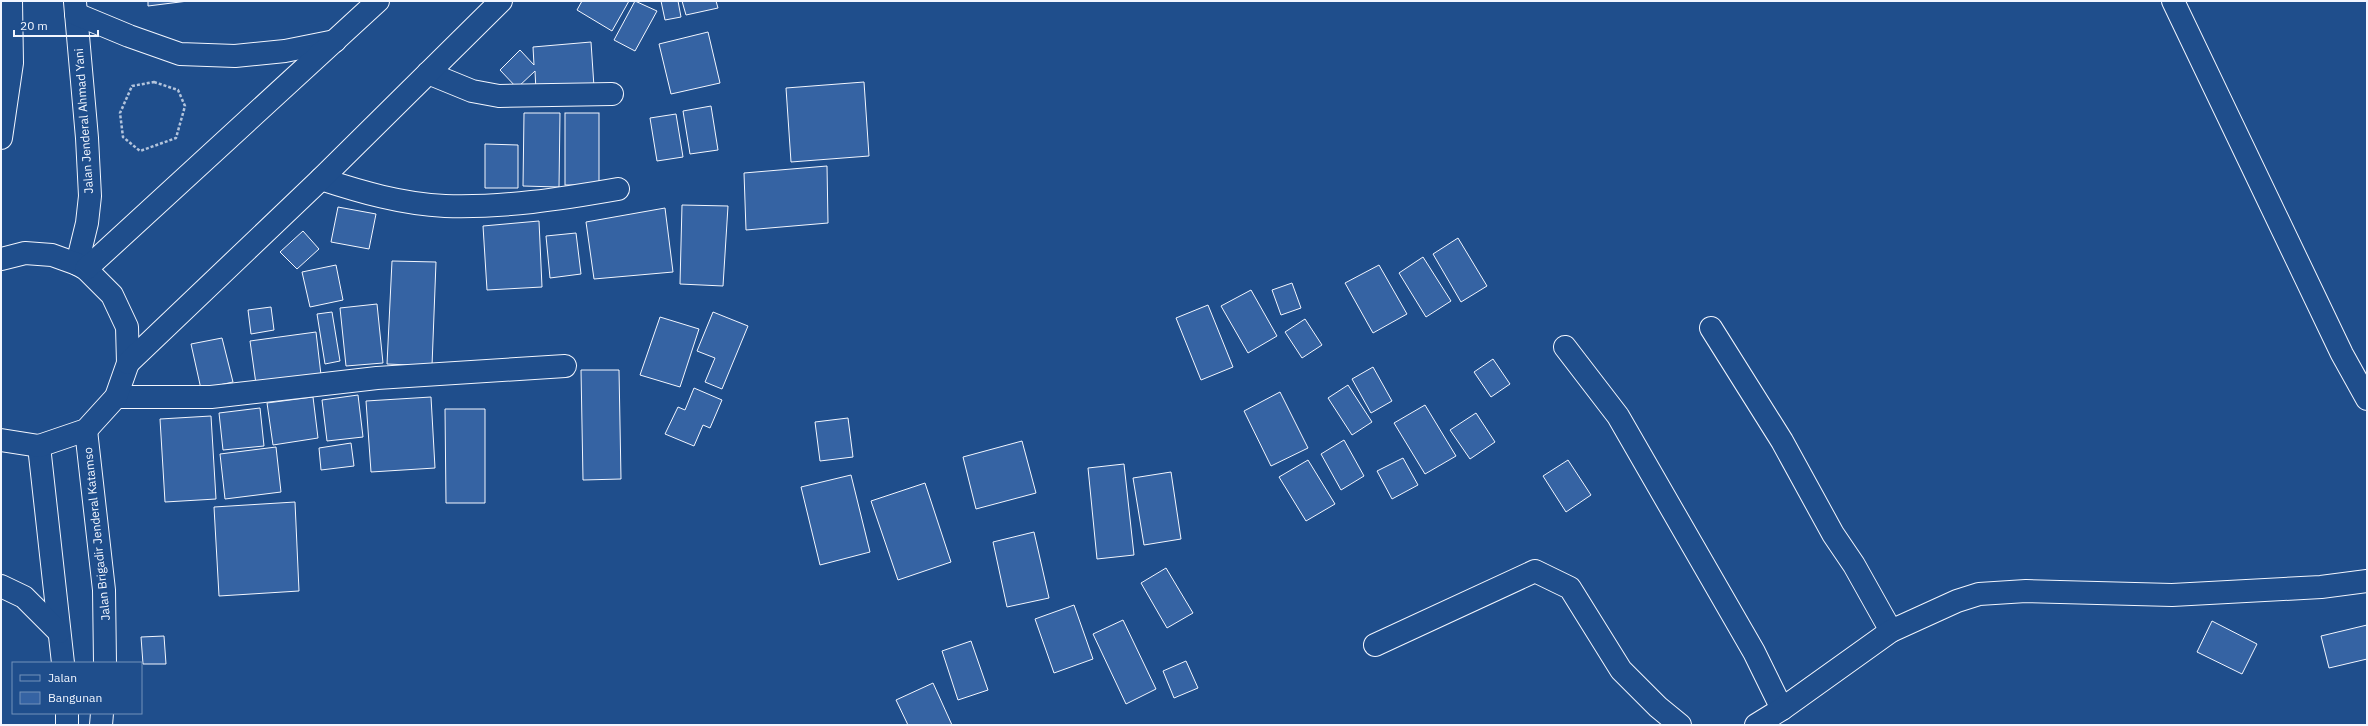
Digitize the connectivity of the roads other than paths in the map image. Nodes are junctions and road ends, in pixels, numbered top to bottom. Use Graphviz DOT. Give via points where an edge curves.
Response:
graph roads {
  1 [pos="11,1"];
  2 [pos="378,1"];
  3 [pos="501,1"];
  4 [pos="2173,1"];
  5 [pos="76,7"];
  6 [pos="335,42"];
  7 [pos="6,63"];
  8 [pos="428,73"];
  9 [pos="612,94"];
  10 [pos="1,138"];
  11 [pos="320,179"];
  12 [pos="618,189"];
  13 [pos="1,259"];
  14 [pos="82,266"];
  15 [pos="1711,328"];
  16 [pos="1565,347"];
  17 [pos="128,363"];
  18 [pos="565,366"];
  19 [pos="116,397"];
  20 [pos="2367,399"];
  21 [pos="86,430"];
  22 [pos="1,440"];
  23 [pos="39,446"];
  24 [pos="2367,580"];
  25 [pos="1,586"];
  26 [pos="1891,631"];
  27 [pos="59,632"];
  28 [pos="1375,645"];
  29 [pos="63,662"];
  30 [pos="105,662"];
  31 [pos="1782,709"];
  32 [pos="67,714"];
  33 [pos="102,714"];
  34 [pos="67,725"];
  35 [pos="101,725"];
  36 [pos="1680,725"];
  37 [pos="1756,725"];
  1 -- 7 [label="main road"];
  2 -- 6 [label="main road"];
  3 -- 8 [label="main road"];
  4 -- 20 [label="main road" via="2342,354"];
  5 -- 6 [label="main road" via="129,36 180,54 234,56 285,51"];
  5 -- 14 [label="main road, Jalan Jenderal Ahmad Yani" via="88,138 90,196"];
  6 -- 14 [label="main road"];
  7 -- 10 [label="main road"];
  8 -- 9 [label="main road" via="472,91 499,96"];
  8 -- 11 [label="main road"];
  11 -- 12 [label="main road" via="406,202 445,206 528,203"];
  11 -- 17 [label="main road"];
  13 -- 14 [label="main road" via="25,254 52,255"];
  14 -- 17 [label="main road" via="112,295 127,327"];
  15 -- 26 [label="main road" via="1782,441 1833,534 1854,565"];
  16 -- 31 [label="main road" via="1618,416 1650,469 1754,652"];
  17 -- 19 [label="main road"];
  18 -- 19 [label="main road" via="377,378 211,397"];
  19 -- 21 [label="main road"];
  21 -- 23 [label="main road"];
  21 -- 30 [label="main road, Jalan Brigadir Jenderal Katamso" via="104,590"];
  22 -- 23 [label="main road"];
  23 -- 27 [label="main road"];
  24 -- 26 [label="main road" via="2321,587 2172,595 2026,591 1979,594 1957,601"];
  25 -- 27 [label="main road" via="24,597"];
  26 -- 31 [label="main road"];
  27 -- 29 [label="main road"];
  28 -- 36 [label="main road" via="1535,571 1570,588 1621,670"];
  31 -- 37 [label="main road"];
  32 -- 34 [label="main road"];
  33 -- 35 [label="main road"];
}
